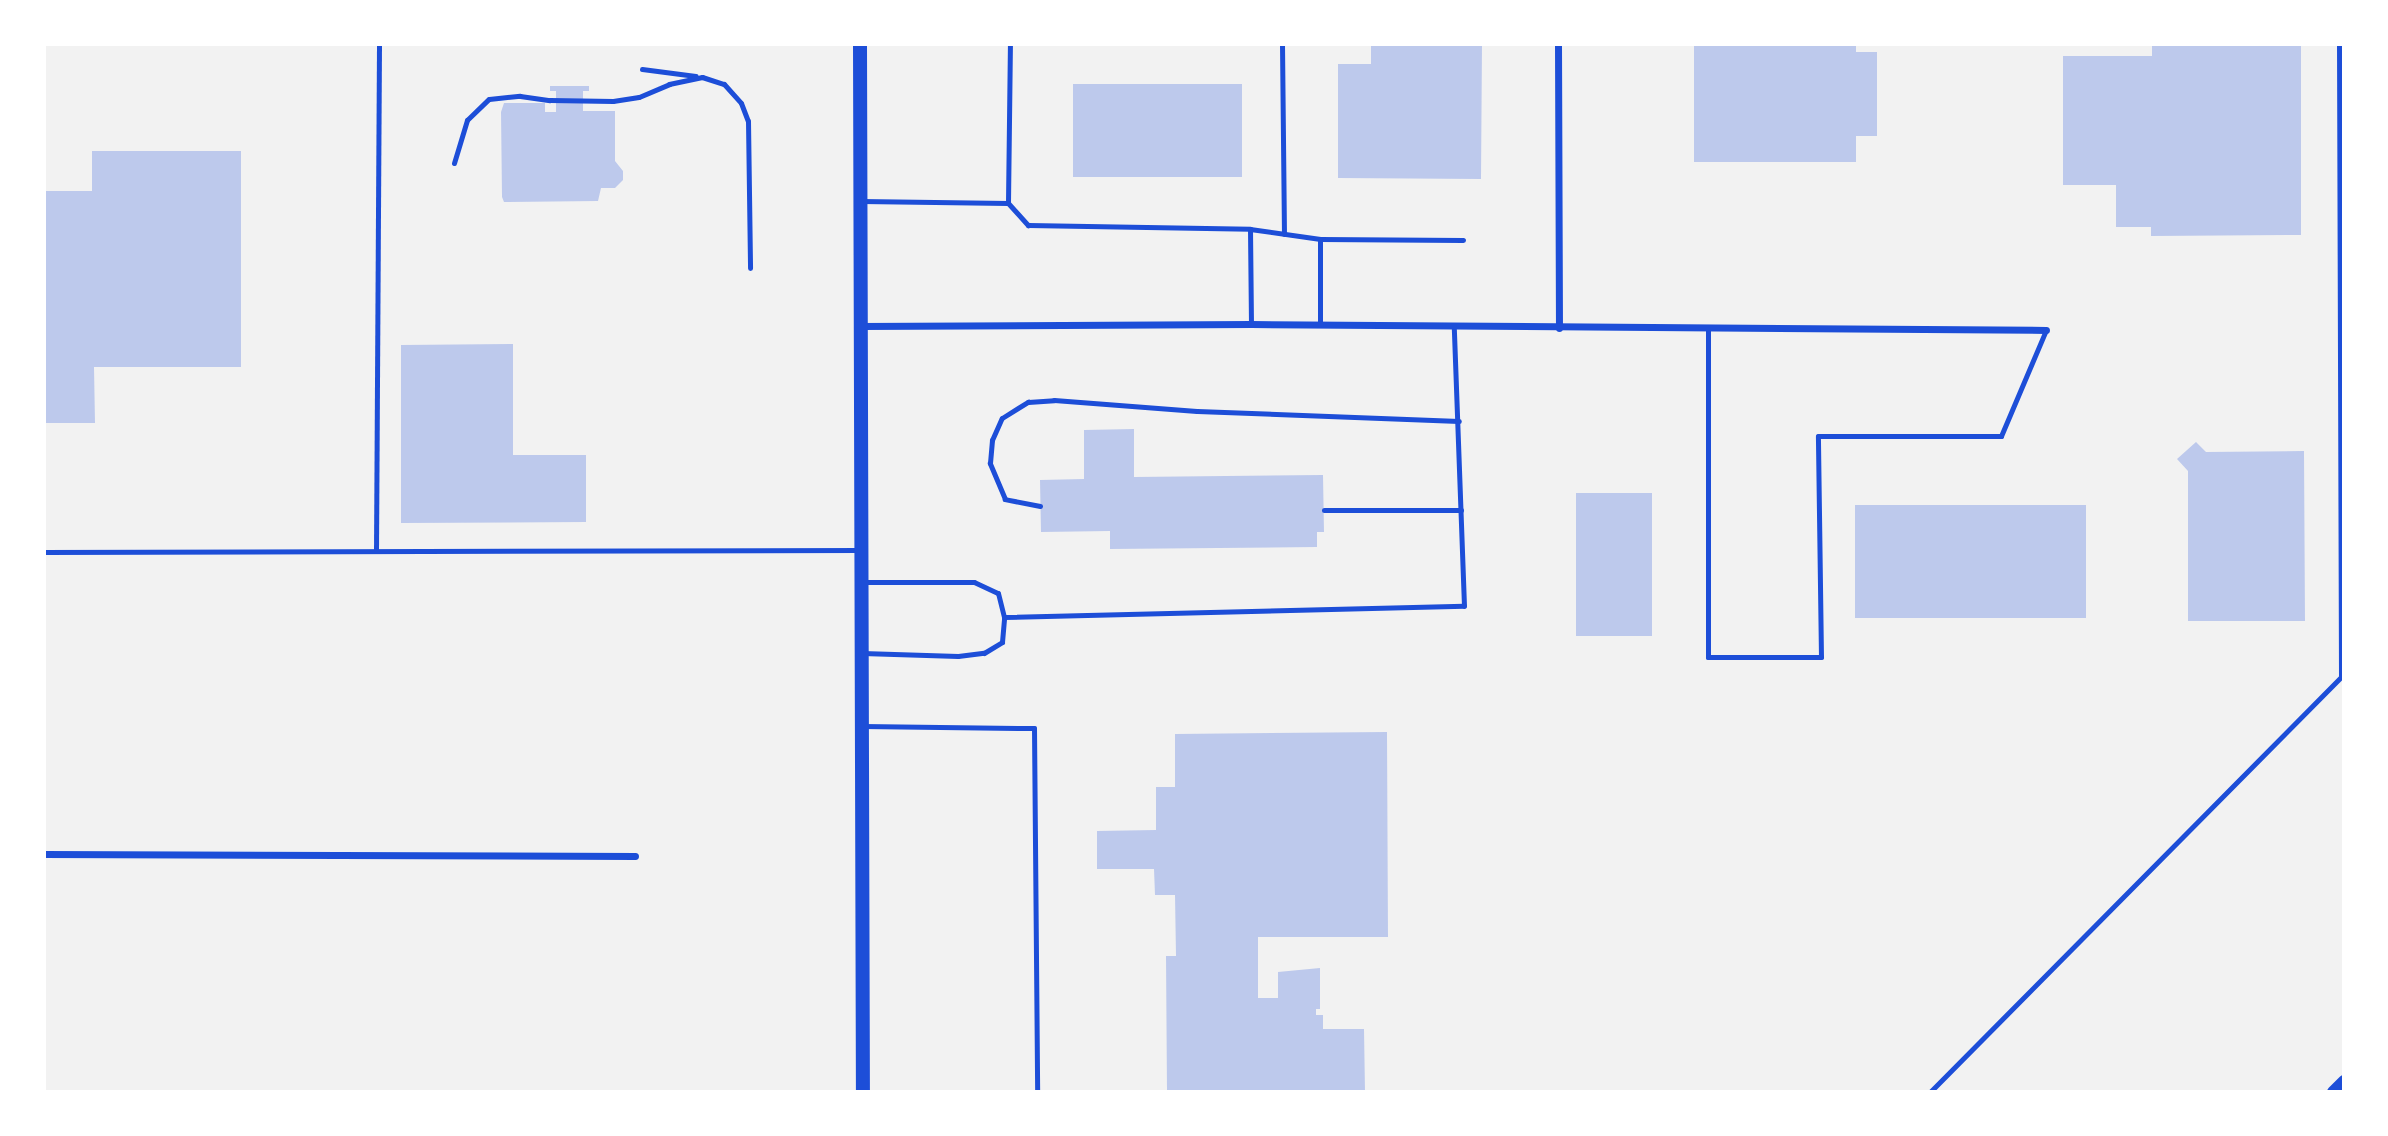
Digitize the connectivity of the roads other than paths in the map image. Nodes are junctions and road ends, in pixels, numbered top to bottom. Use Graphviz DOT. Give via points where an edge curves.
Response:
graph roads {
  1 [pos="379,44"];
  2 [pos="860,44"];
  3 [pos="1010,44"];
  4 [pos="1282,44"];
  5 [pos="1558,44"];
  6 [pos="2339,44"];
  7 [pos="642,69"];
  8 [pos="702,77"];
  9 [pos="454,163"];
  10 [pos="861,201"];
  11 [pos="1008,203"];
  12 [pos="1250,229"];
  13 [pos="1284,234"];
  14 [pos="1320,240"];
  15 [pos="1463,240"];
  16 [pos="750,268"];
  17 [pos="1251,324"];
  18 [pos="1320,325"];
  19 [pos="861,326"];
  20 [pos="1454,327"];
  21 [pos="1559,328"];
  22 [pos="1708,328"];
  23 [pos="2046,330"];
  24 [pos="1459,421"];
  25 [pos="1040,506"];
  26 [pos="1324,510"];
  27 [pos="1461,510"];
  28 [pos="862,550"];
  29 [pos="376,551"];
  30 [pos="44,552"];
  31 [pos="861,582"];
  32 [pos="1004,617"];
  33 [pos="862,653"];
  34 [pos="862,726"];
  35 [pos="44,853"];
  36 [pos="635,856"];
  37 [pos="2344,1081"];
  38 [pos="863,1092"];
  39 [pos="1037,1092"];
  40 [pos="1930,1092"];
  41 [pos="2333,1092"];
  1 -- 29 [label="lane"];
  2 -- 10 [label="main road"];
  3 -- 11 [label="lane"];
  4 -- 13 [label="lane"];
  5 -- 21 [label="street"];
  6 -- 40 [label="lane" via="2341,677"];
  7 -- 8 [label="lane"];
  8 -- 9 [label="lane" via="613,101 489,99 467,120"];
  8 -- 16 [label="lane" via="724,84 741,103 748,121"];
  10 -- 11 [label="lane"];
  10 -- 19 [label="main road"];
  11 -- 12 [label="lane" via="1028,225"];
  12 -- 13 [label="lane"];
  12 -- 17 [label="lane"];
  13 -- 14 [label="lane"];
  14 -- 15 [label="lane"];
  14 -- 18 [label="lane"];
  17 -- 18 [label="street"];
  17 -- 19 [label="street"];
  18 -- 20 [label="street"];
  19 -- 28 [label="main road"];
  20 -- 21 [label="street"];
  20 -- 24 [label="lane"];
  21 -- 22 [label="street"];
  22 -- 23 [label="street"];
  22 -- 23 [label="lane" via="1708,657 1821,657 1818,436 2001,436"];
  24 -- 25 [label="lane" via="1028,402 1002,418 992,440 990,463 1006,499"];
  24 -- 27 [label="lane"];
  26 -- 27 [label="lane"];
  27 -- 32 [label="lane" via="1464,606"];
  28 -- 29 [label="lane"];
  28 -- 31 [label="main road"];
  29 -- 30 [label="lane"];
  31 -- 32 [label="lane" via="974,582 998,593"];
  31 -- 33 [label="main road"];
  32 -- 33 [label="lane" via="1002,642 984,653"];
  33 -- 34 [label="main road"];
  34 -- 38 [label="main road"];
  34 -- 39 [label="lane" via="1034,728"];
  35 -- 36 [label="street"];
  37 -- 41 [label="street"];
}
